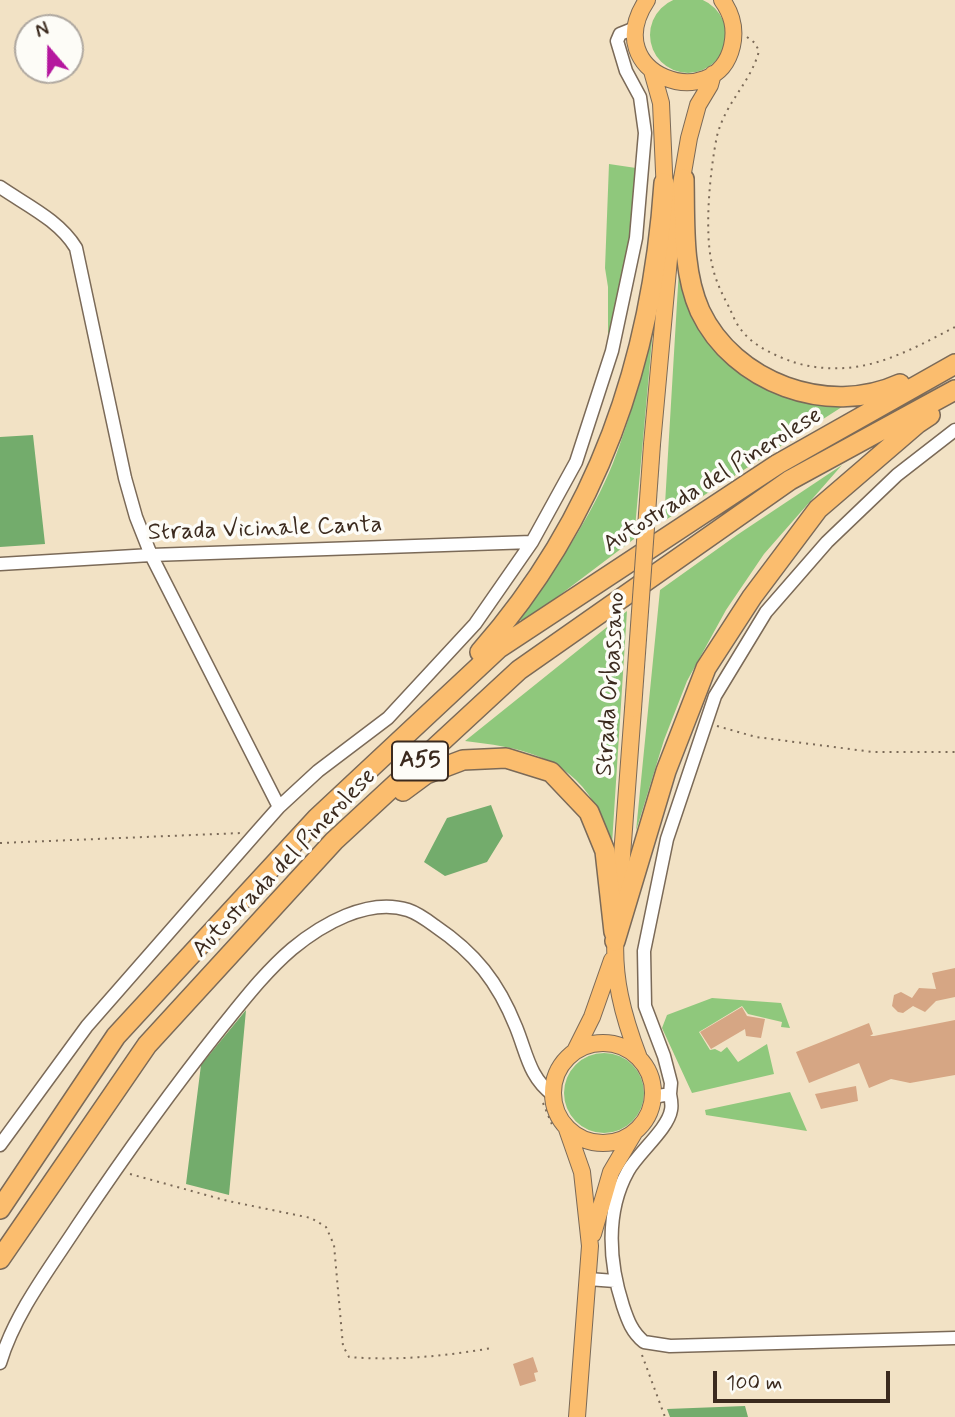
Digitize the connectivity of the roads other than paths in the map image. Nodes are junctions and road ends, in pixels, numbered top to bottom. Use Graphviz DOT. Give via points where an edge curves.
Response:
graph roads {
  1 [pos="647,0"];
  2 [pos="722,0"];
  3 [pos="635,28"];
  4 [pos="652,71"];
  5 [pos="713,74"];
  6 [pos="684,179"];
  7 [pos="664,183"];
  8 [pos="0,187"];
  9 [pos="670,248"];
  10 [pos="955,358"];
  11 [pos="955,364"];
  12 [pos="955,390"];
  13 [pos="955,399"];
  14 [pos="955,430"];
  15 [pos="532,542"];
  16 [pos="151,555"];
  17 [pos="0,564"];
  18 [pos="279,807"];
  19 [pos="317,818"];
  20 [pos="334,841"];
  21 [pos="615,948"];
  22 [pos="575,1051"];
  23 [pos="639,1058"];
  24 [pos="670,1094"];
  25 [pos="552,1096"];
  26 [pos="653,1097"];
  27 [pos="562,1133"];
  28 [pos="634,1133"];
  29 [pos="0,1145"];
  30 [pos="0,1209"];
  31 [pos="590,1246"];
  32 [pos="0,1259"];
  33 [pos="588,1279"];
  34 [pos="615,1281"];
  35 [pos="955,1338"];
  36 [pos="0,1363"];
  37 [pos="577,1417"];
  1 -- 3 [label="main road"];
  2 -- 5 [label="main road, Strada Orbassano" via="733,22 734,37 727,57"];
  3 -- 4 [label="main road, Strada Orbassano" via="638,52"];
  3 -- 15 [label="street" via="620,34 617,41 640,97 645,134 636,238 612,351 576,462"];
  4 -- 5 [label="main road" via="682,83"];
  4 -- 7 [label="main road, Strada Orbassano" via="661,103"];
  5 -- 6 [label="main road, Strada Orbassano" via="698,105"];
  6 -- 9 [label="main road, Strada Orbassano"];
  6 -- 10 [label="highway" via="687,252 700,310 712,331 746,366 767,380 811,394 844,397 884,391"];
  7 -- 9 [label="main road, Strada Orbassano"];
  7 -- 19 [label="highway" via="660,240 641,343 618,420 575,518 497,633"];
  8 -- 16 [label="street" via="56,224 76,248 125,478"];
  9 -- 21 [label="main road, Strada Orbassano, bridge"];
  11 -- 19 [label="highway, Autostrada del Pinerolese / A55" via="778,464 499,648"];
  12 -- 20 [label="highway, Autostrada del Pinerolese / A55" via="790,480 519,670"];
  13 -- 21 [label="highway" via="918,423 818,509 706,668 666,771"];
  14 -- 24 [label="street" via="863,505 798,574 750,637 715,696 667,839 644,951 645,1006 664,1056"];
  15 -- 16 [label="street, Strada Vicinale Canta"];
  15 -- 18 [label="street" via="475,624 415,691"];
  16 -- 17 [label="street, Strada Vicinale Canta"];
  16 -- 18 [label="street"];
  18 -- 29 [label="street" via="87,1026"];
  19 -- 30 [label="highway, Autostrada del Pinerolese / A55" via="116,1036"];
  20 -- 21 [label="highway" via="426,775 463,760 506,758 551,772 589,812 605,851"];
  20 -- 32 [label="highway, Autostrada del Pinerolese / A55" via="147,1045"];
  21 -- 22 [label="main road, Strada Orbassano" via="592,1017"];
  21 -- 23 [label="main road, Strada Orbassano" via="624,1016"];
  22 -- 23 [label="main road" via="608,1043"];
  22 -- 25 [label="main road, Strada Orbassano" via="558,1070"];
  23 -- 26 [label="main road, Strada Orbassano" via="647,1069"];
  24 -- 26 [label="street"];
  24 -- 34 [label="street" via="666,1122 629,1168 617,1198 611,1244"];
  25 -- 27 [label="main road"];
  25 -- 36 [label="street" via="539,1084 512,1016 469,951 409,910 363,909 335,922 278,962 184,1074 115,1170 16,1324"];
  26 -- 28 [label="main road" via="648,1117"];
  27 -- 28 [label="main road" via="600,1144"];
  27 -- 31 [label="main road" via="582,1172"];
  28 -- 31 [label="main road" via="611,1172"];
  31 -- 33 [label="main road"];
  33 -- 34 [label="street"];
  33 -- 37 [label="main road"];
  34 -- 35 [label="street" via="634,1334 644,1342 663,1346"];
}
